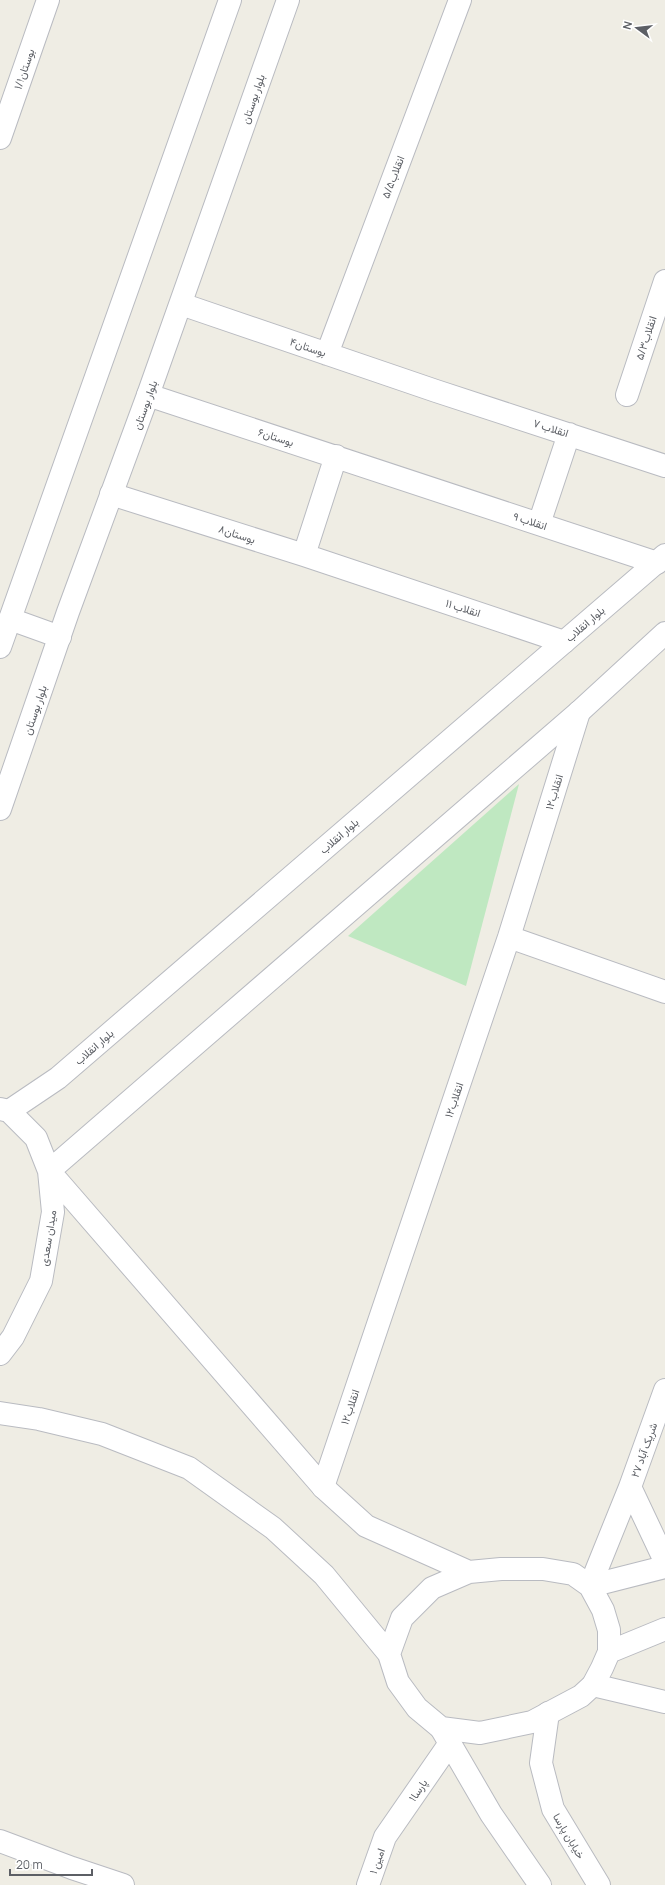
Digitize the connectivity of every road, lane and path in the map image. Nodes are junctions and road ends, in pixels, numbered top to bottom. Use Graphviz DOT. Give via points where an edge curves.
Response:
graph roads {
  1 [pos="48,0"];
  2 [pos="230,0"];
  3 [pos="288,0"];
  4 [pos="460,0"];
  5 [pos="0,138"];
  6 [pos="665,281"];
  7 [pos="180,304"];
  8 [pos="327,354"];
  9 [pos="436,391"];
  10 [pos="148,395"];
  11 [pos="627,395"];
  12 [pos="569,434"];
  13 [pos="336,456"];
  14 [pos="665,466"];
  15 [pos="403,479"];
  16 [pos="111,494"];
  17 [pos="539,524"];
  18 [pos="304,555"];
  19 [pos="661,559"];
  20 [pos="362,574"];
  21 [pos="10,619"];
  22 [pos="665,633"];
  23 [pos="60,637"];
  24 [pos="564,642"];
  25 [pos="0,647"];
  26 [pos="579,712"];
  27 [pos="0,809"];
  28 [pos="509,937"];
  29 [pos="665,992"];
  30 [pos="5,1110"];
  31 [pos="49,1171"];
  32 [pos="0,1354"];
  33 [pos="665,1390"];
  34 [pos="0,1413"];
  35 [pos="322,1487"];
  36 [pos="630,1487"];
  37 [pos="665,1561"];
  38 [pos="665,1567"];
  39 [pos="470,1572"];
  40 [pos="590,1586"];
  41 [pos="665,1629"];
  42 [pos="609,1652"];
  43 [pos="389,1654"];
  44 [pos="593,1685"];
  45 [pos="665,1702"];
  46 [pos="548,1713"];
  47 [pos="446,1735"];
  48 [pos="385,1837"];
  49 [pos="0,1841"];
  50 [pos="69,1877"];
  51 [pos="124,1885"];
  52 [pos="368,1885"];
  53 [pos="540,1885"];
  54 [pos="599,1885"];
  1 -- 5 [label="street, بوستان۱/۱"];
  2 -- 21 [label="street"];
  3 -- 7 [label="street, بلوار بوستان"];
  4 -- 8 [label="street, انقلاب۵/۵"];
  6 -- 11 [label="street, انقلاب۵/۳"];
  7 -- 8 [label="street, بوستان۴"];
  7 -- 10 [label="street, بلوار بوستان"];
  8 -- 9 [label="street, بوستان۴"];
  9 -- 12 [label="street, انقلاب ۷"];
  10 -- 13 [label="street, بوستان۶"];
  10 -- 16 [label="street, بلوار بوستان"];
  12 -- 14 [label="street, انقلاب ۷"];
  12 -- 17 [label="street"];
  13 -- 15 [label="street, بوستان۶"];
  13 -- 18 [label="street"];
  15 -- 17 [label="street, انقلاب ۹"];
  16 -- 18 [label="street, بوستان۸"];
  16 -- 23 [label="street, بلوار بوستان"];
  17 -- 19 [label="street, انقلاب ۹"];
  18 -- 20 [label="street, بوستان۸"];
  19 -- 24 [label="street, بلوار انقلاب"];
  20 -- 24 [label="street, انقلاب ۱۱"];
  21 -- 23 [label="street"];
  21 -- 25 [label="street"];
  22 -- 26 [label="street"];
  23 -- 27 [label="street, بلوار بوستان"];
  24 -- 30 [label="street, بلوار انقلاب" via="58,1078"];
  26 -- 28 [label="street, انقلاب۱۲"];
  26 -- 31 [label="street"];
  28 -- 29 [label="street"];
  28 -- 35 [label="street, انقلاب۱۲"];
  30 -- 31 [label="street, میدان سعدی" via="36,1138"];
  31 -- 32 [label="street, میدان سعدی" via="53,1212 41,1281 13,1337"];
  31 -- 35 [label="street"];
  33 -- 36 [label="street, شریک آباد ۲۷"];
  34 -- 43 [label="street" via="39,1418 102,1434 188,1468 273,1528 319,1569"];
  35 -- 39 [label="street" via="366,1526"];
  36 -- 37 [label="street"];
  36 -- 40 [label="street, شریک آباد ۲۷"];
  38 -- 40 [label="street"];
  39 -- 40 [label="street" via="543,1569 572,1574"];
  39 -- 43 [label="street" via="432,1588 402,1618"];
  40 -- 42 [label="street" via="603,1610 609,1630"];
  41 -- 42 [label="street"];
  42 -- 44 [label="street"];
  43 -- 47 [label="street" via="398,1682 417,1708"];
  44 -- 45 [label="street"];
  44 -- 46 [label="street" via="581,1696"];
  46 -- 47 [label="street" via="532,1722 486,1732"];
  46 -- 54 [label="street, خیابان پارسا" via="541,1762 553,1809"];
  47 -- 48 [label="street, پارسا۱"];
  47 -- 53 [label="street" via="491,1814"];
  48 -- 52 [label="street, امین ۱"];
  49 -- 50 [label="street"];
  50 -- 51 [label="street"];
}
